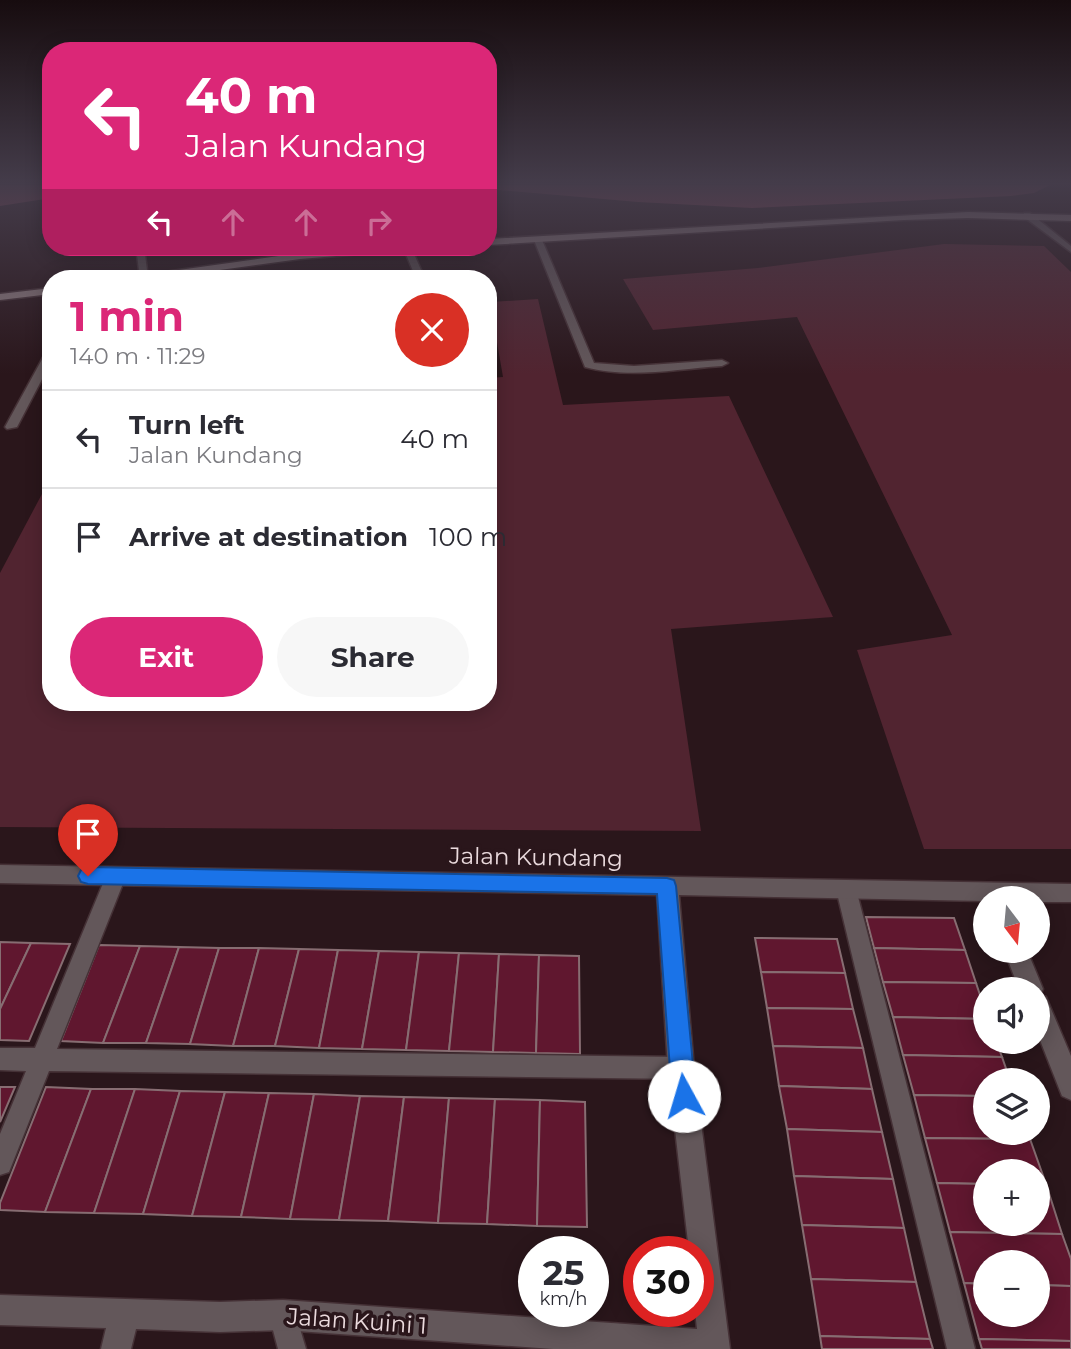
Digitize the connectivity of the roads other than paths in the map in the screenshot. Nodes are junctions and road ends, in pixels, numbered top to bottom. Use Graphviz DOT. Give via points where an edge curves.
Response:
graph roads {
  1 [pos="541,248"];
  2 [pos="300,256"];
  3 [pos="201,270"];
  4 [pos="42,292"];
  5 [pos="0,297"];
  6 [pos="722,363"];
  7 [pos="42,369"];
  8 [pos="11,427"];
  9 [pos="0,874"];
  10 [pos="116,876"];
  11 [pos="667,886"];
  12 [pos="846,889"];
  13 [pos="1071,893"];
  14 [pos="973,894"];
  15 [pos="1050,894"];
  16 [pos="1050,1035"];
  17 [pos="0,1059"];
  18 [pos="42,1060"];
  19 [pos="681,1069"];
  20 [pos="1071,1087"];
  21 [pos="0,1163"];
  22 [pos="0,1310"];
  23 [pos="125,1314"];
  24 [pos="283,1315"];
  25 [pos="714,1347"];
  26 [pos="116,1349"];
  27 [pos="292,1349"];
  28 [pos="961,1349"];
  1 -- 6 [label="street" via="589,365"];
  2 -- 3 [label="street"];
  4 -- 5 [label="street"];
  7 -- 8 [label="lane"];
  9 -- 10 [label="street, Jalan Kundang"];
  10 -- 11 [label="street, Jalan Kundang"];
  10 -- 18 [label="lane"];
  11 -- 12 [label="street, Jalan Kundang"];
  11 -- 19 [label="street"];
  12 -- 14 [label="street, Jalan Kundang"];
  12 -- 28 [label="lane"];
  13 -- 15 [label="street, Jalan Kundang"];
  16 -- 20 [label="street"];
  17 -- 18 [label="lane"];
  18 -- 19 [label="lane"];
  18 -- 21 [label="lane"];
  19 -- 25 [label="street"];
  22 -- 23 [label="street, Jalan Kuini 1"];
  23 -- 24 [label="street, Jalan Kuini 1"];
  23 -- 26 [label="street"];
  24 -- 25 [label="street, Jalan Kuini 1"];
  24 -- 27 [label="lane"];
}
